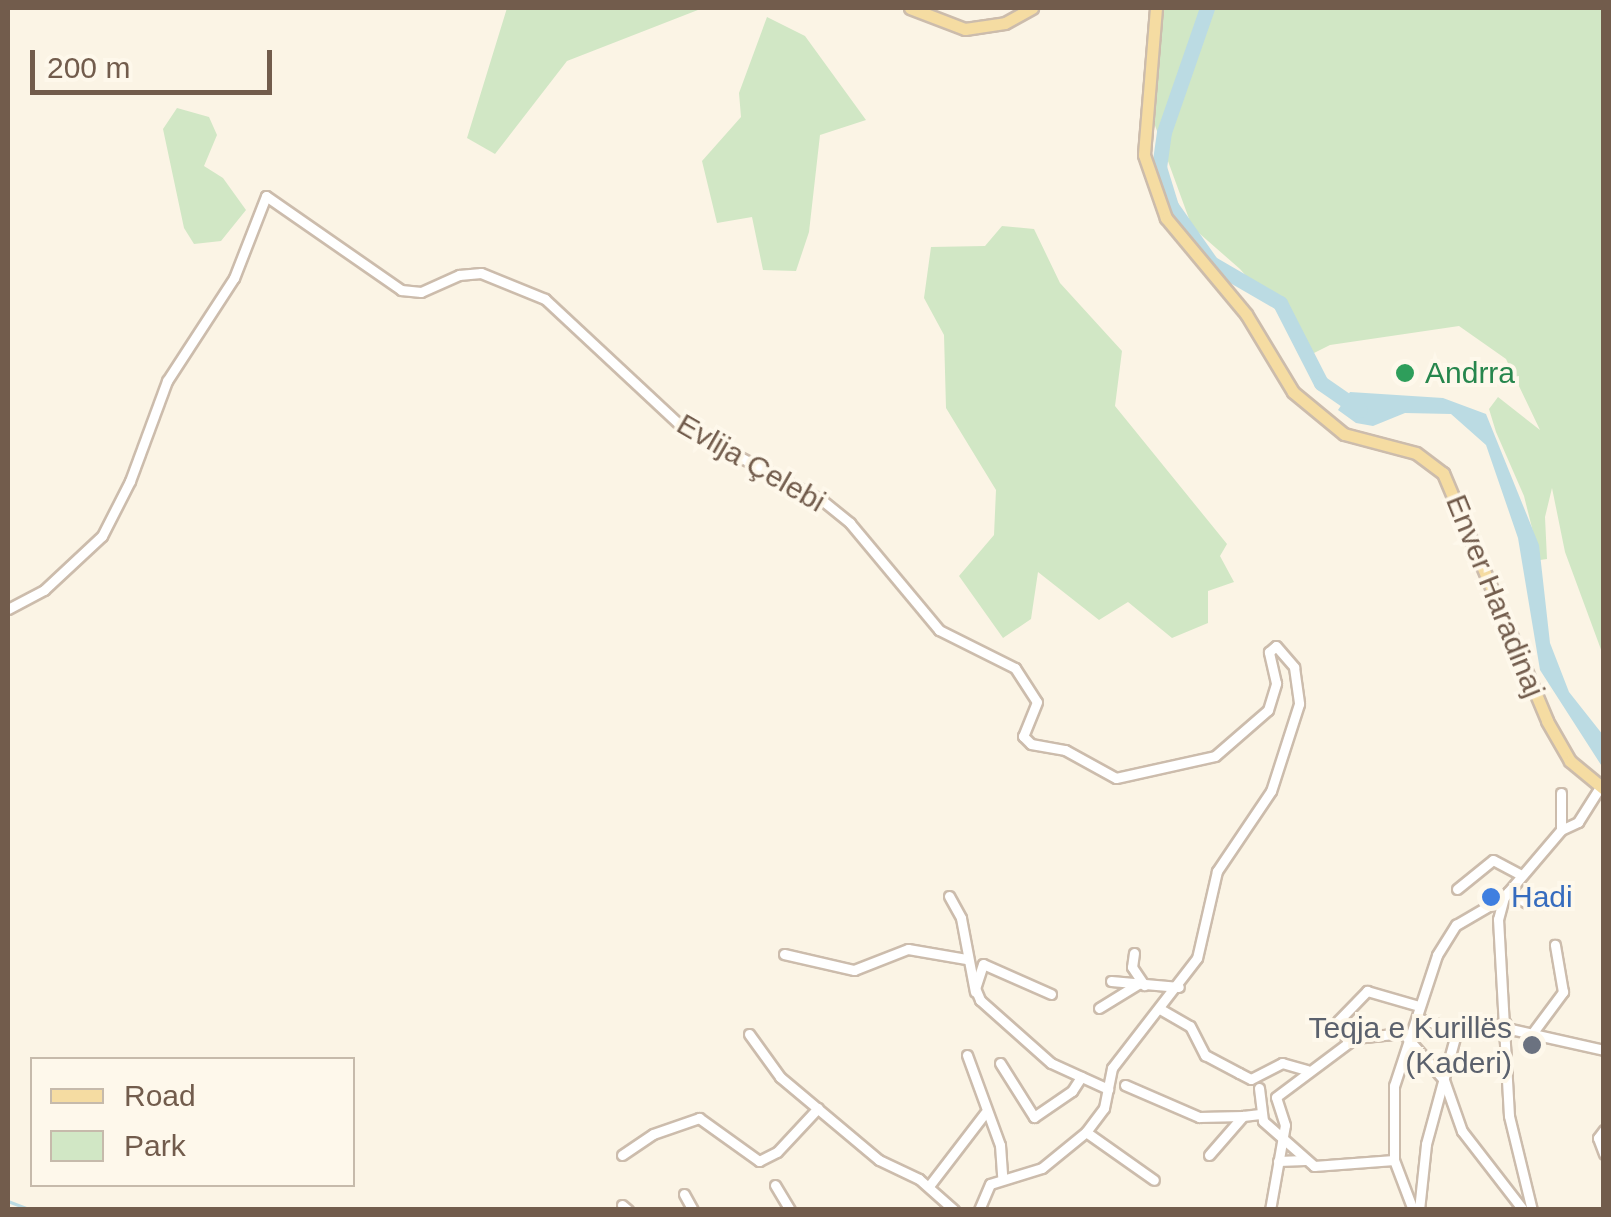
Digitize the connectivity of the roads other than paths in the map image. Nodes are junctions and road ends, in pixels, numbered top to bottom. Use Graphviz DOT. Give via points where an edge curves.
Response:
graph roads {
  1 [pos="910,8"];
  2 [pos="1032,8"];
  3 [pos="1156,8"];
  4 [pos="8,610"];
  5 [pos="1602,788"];
  6 [pos="1561,792"];
  7 [pos="1561,830"];
  8 [pos="1521,875"];
  9 [pos="1457,889"];
  10 [pos="1506,894"];
  11 [pos="950,896"];
  12 [pos="1567,898"];
  13 [pos="1555,946"];
  14 [pos="1134,953"];
  15 [pos="784,954"];
  16 [pos="966,958"];
  17 [pos="1110,982"];
  18 [pos="1141,984"];
  19 [pos="1179,987"];
  20 [pos="1052,994"];
  21 [pos="976,995"];
  22 [pos="1419,1006"];
  23 [pos="1099,1008"];
  24 [pos="1160,1009"];
  25 [pos="1416,1018"];
  26 [pos="1506,1025"];
  27 [pos="1457,1030"];
  28 [pos="1534,1031"];
  29 [pos="749,1034"];
  30 [pos="1413,1040"];
  31 [pos="1348,1042"];
  32 [pos="1604,1050"];
  33 [pos="967,1054"];
  34 [pos="1000,1063"];
  35 [pos="1310,1068"];
  36 [pos="1081,1077"];
  37 [pos="1252,1079"];
  38 [pos="1444,1080"];
  39 [pos="1125,1085"];
  40 [pos="1108,1088"];
  41 [pos="1259,1088"];
  42 [pos="1276,1097"];
  43 [pos="818,1108"];
  44 [pos="985,1113"];
  45 [pos="1260,1114"];
  46 [pos="1243,1116"];
  47 [pos="1086,1132"];
  48 [pos="1284,1132"];
  49 [pos="1601,1132"];
  50 [pos="1604,1154"];
  51 [pos="622,1155"];
  52 [pos="1210,1155"];
  53 [pos="1305,1160"];
  54 [pos="1394,1160"];
  55 [pos="1278,1162"];
  56 [pos="1002,1176"];
  57 [pos="1154,1180"];
  58 [pos="775,1185"];
  59 [pos="929,1186"];
  60 [pos="684,1194"];
  61 [pos="947,1207"];
  62 [pos="694,1210"];
  63 [pos="790,1210"];
  64 [pos="980,1210"];
  65 [pos="1270,1210"];
  66 [pos="1416,1210"];
  67 [pos="1523,1210"];
  68 [pos="1532,1210"];
  1 -- 2 [label="main road" via="965,30 1005,23"];
  3 -- 5 [label="main road, Enver Haradinaj" via="1144,94 1144,162 1172,227 1246,314 1293,392 1344,434 1416,453 1442,473 1546,721 1570,760"];
  4 -- 19 [label="street, Evlija Çelebi" via="44,590 102,536 167,381 228,289 249,248 262,198 270,197 401,290 422,292 458,275 481,273 545,299 681,426 850,523 925,619 1015,668 1037,702 1023,736 1031,744 1065,750 1116,778 1215,756 1268,710 1276,683 1269,652 1280,648 1299,686 1293,728 1271,791 1216,871 1198,958"];
  5 -- 7 [label="street" via="1578,822"];
  6 -- 7 [label="street"];
  7 -- 8 [label="street"];
  8 -- 9 [label="street" via="1493,860"];
  8 -- 10 [label="street"];
  10 -- 12 [label="street" via="1528,903"];
  10 -- 22 [label="street" via="1456,925"];
  10 -- 26 [label="street" via="1498,920"];
  11 -- 16 [label="street" via="961,918"];
  13 -- 28 [label="street" via="1563,992"];
  14 -- 18 [label="street"];
  15 -- 16 [label="street" via="854,970 908,949"];
  16 -- 21 [label="street"];
  17 -- 18 [label="street"];
  18 -- 19 [label="street"];
  18 -- 23 [label="street"];
  19 -- 24 [label="street, Evlija Çelebi"];
  20 -- 21 [label="street" via="983,964"];
  21 -- 36 [label="street" via="1051,1063"];
  22 -- 25 [label="street"];
  22 -- 31 [label="street" via="1367,990 1338,1021"];
  24 -- 37 [label="street" via="1190,1026 1205,1056"];
  24 -- 40 [label="street, Evlija Çelebi" via="1112,1068"];
  25 -- 27 [label="street"];
  25 -- 30 [label="street"];
  26 -- 27 [label="street"];
  26 -- 28 [label="street"];
  26 -- 68 [label="street" via="1509,1116"];
  27 -- 38 [label="street"];
  28 -- 32 [label="street" via="1572,1047"];
  29 -- 43 [label="street" via="776,1074"];
  30 -- 31 [label="street" via="1386,1031"];
  30 -- 38 [label="street"];
  30 -- 54 [label="street" via="1394,1086"];
  31 -- 35 [label="street"];
  33 -- 44 [label="street"];
  34 -- 36 [label="street" via="1034,1117 1072,1092"];
  35 -- 37 [label="street" via="1282,1063"];
  35 -- 42 [label="street"];
  36 -- 40 [label="street"];
  37 -- 41 [label="street"];
  38 -- 66 [label="street"];
  38 -- 67 [label="street" via="1462,1131"];
  39 -- 46 [label="street" via="1199,1117"];
  40 -- 47 [label="street, Evlija Çelebi" via="1104,1108"];
  41 -- 42 [label="street"];
  41 -- 45 [label="street"];
  42 -- 48 [label="street"];
  43 -- 51 [label="street" via="777,1152 759,1161 699,1118 654,1134"];
  43 -- 59 [label="street" via="879,1160"];
  44 -- 56 [label="street" via="1000,1145"];
  44 -- 59 [label="street"];
  45 -- 46 [label="street"];
  45 -- 48 [label="street"];
  46 -- 52 [label="street"];
  47 -- 56 [label="street, Evlija Çelebi" via="1042,1168"];
  47 -- 57 [label="street"];
  48 -- 53 [label="street"];
  48 -- 55 [label="street"];
  49 -- 50 [label="street"];
  53 -- 54 [label="street" via="1322,1167"];
  53 -- 55 [label="street"];
  54 -- 66 [label="street"];
  55 -- 65 [label="street"];
  56 -- 64 [label="street" via="990,1184"];
  58 -- 63 [label="street"];
  59 -- 61 [label="street"];
  60 -- 62 [label="street"];
}
